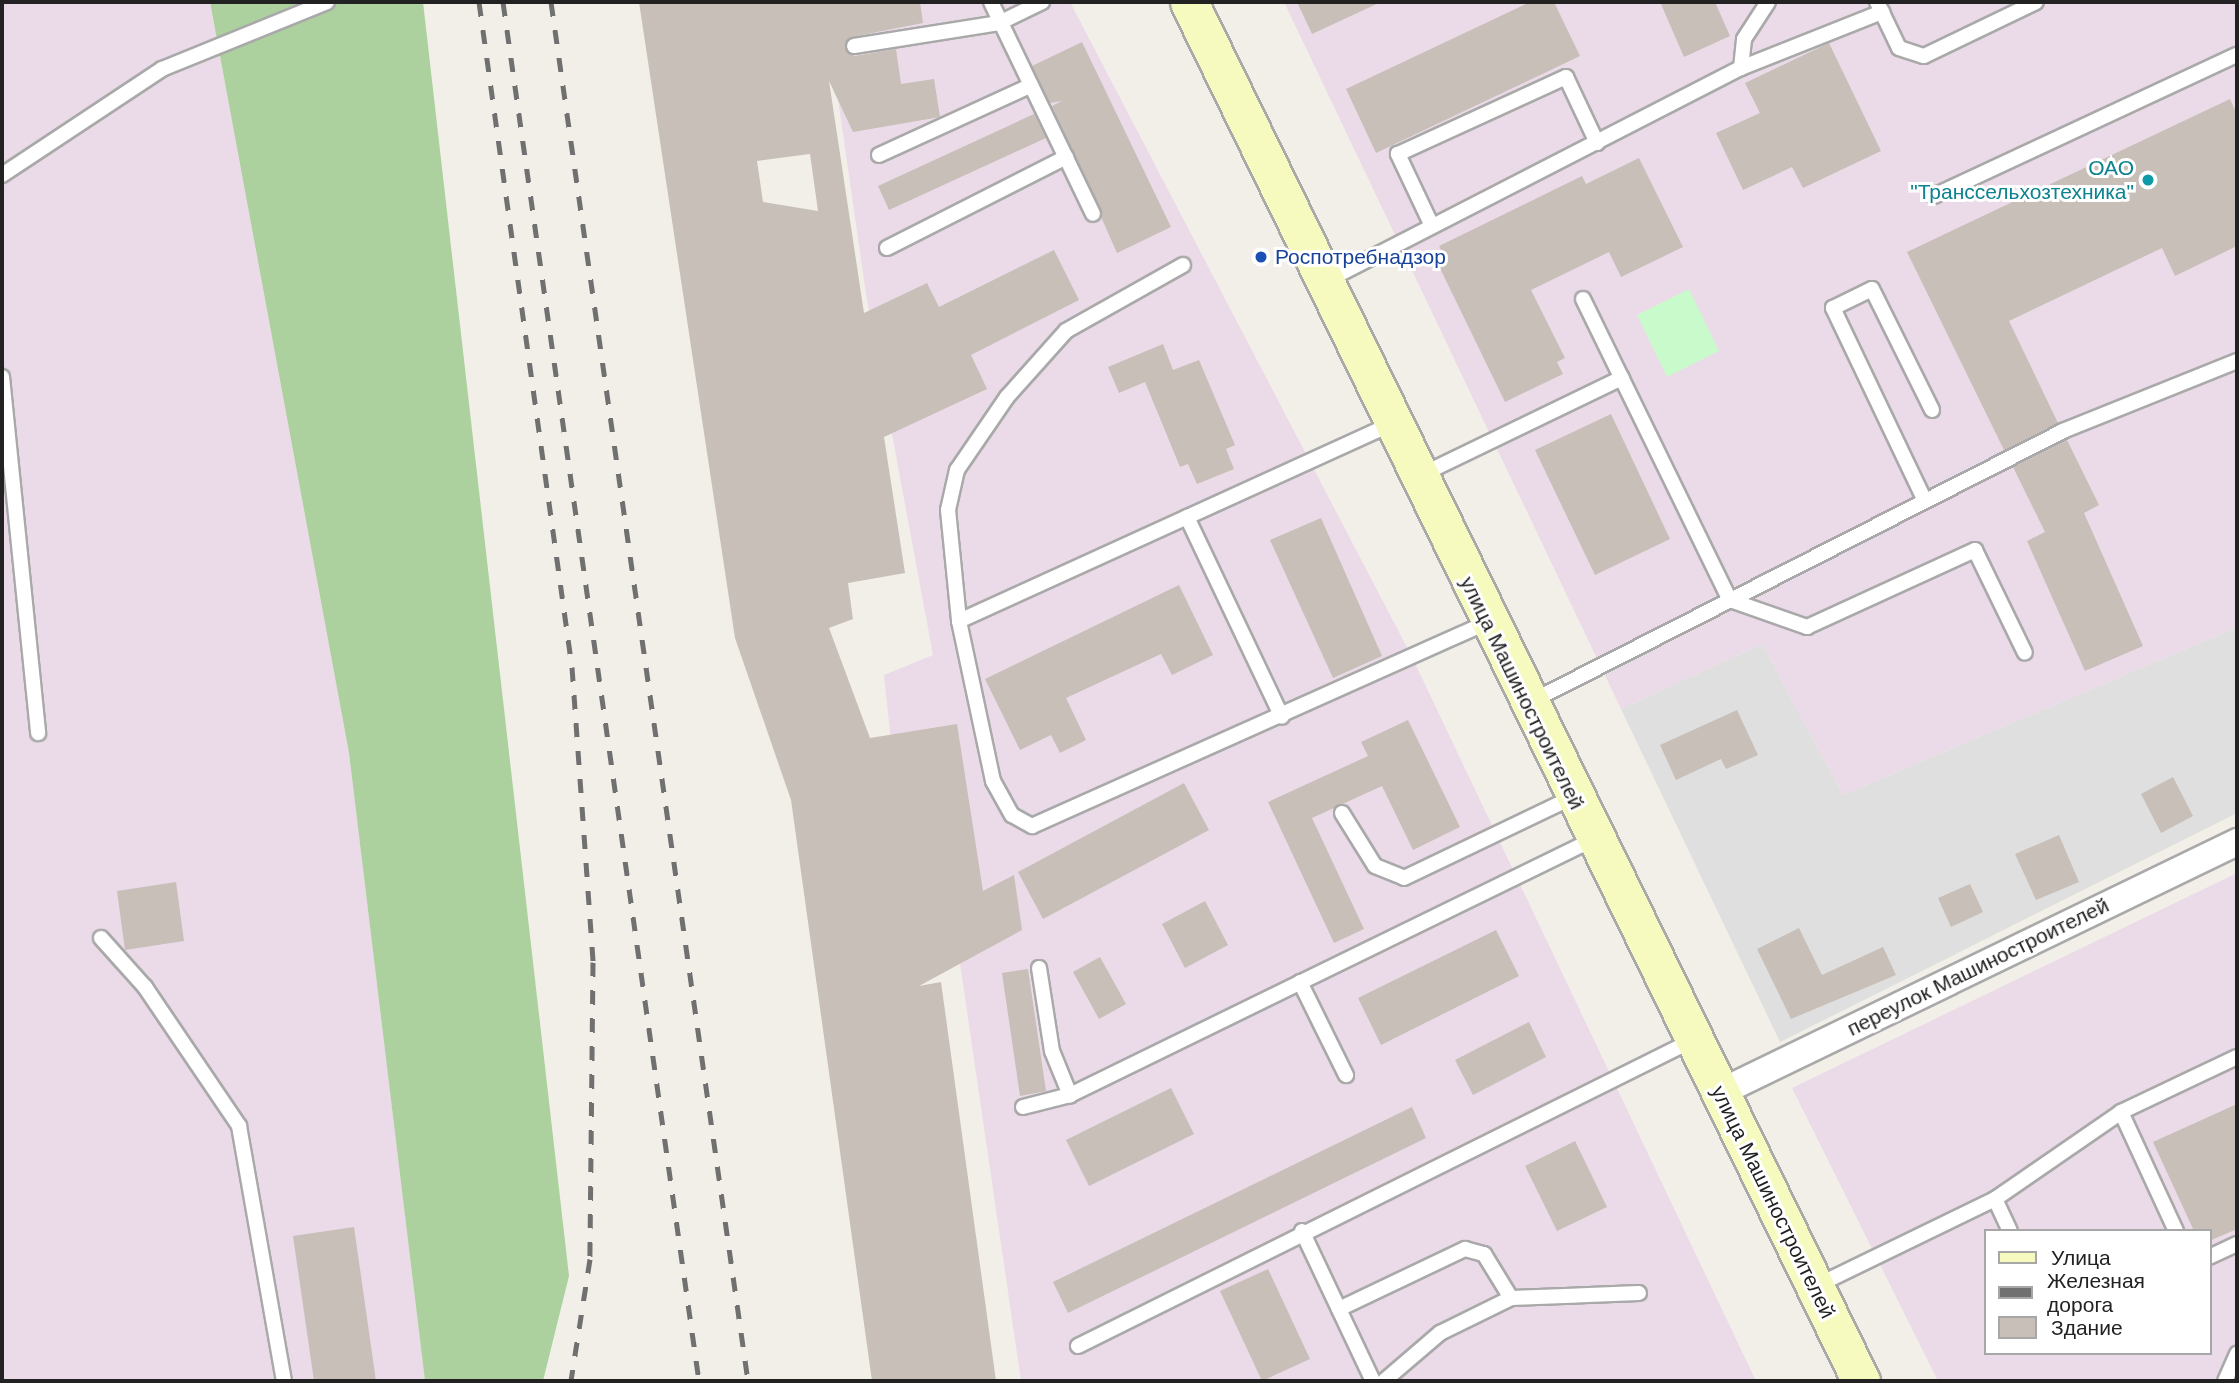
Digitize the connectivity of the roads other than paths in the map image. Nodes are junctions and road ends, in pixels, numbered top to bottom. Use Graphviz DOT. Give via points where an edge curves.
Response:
graph roads {
  1 [pos="327,2"];
  2 [pos="991,2"];
  3 [pos="1042,2"];
  4 [pos="1189,2"];
  5 [pos="1768,2"];
  6 [pos="2035,2"];
  7 [pos="1879,7"];
  8 [pos="999,23"];
  9 [pos="854,46"];
  10 [pos="2237,55"];
  11 [pos="1741,68"];
  12 [pos="1030,86"];
  13 [pos="1597,143"];
  14 [pos="879,155"];
  15 [pos="1066,157"];
  16 [pos="2,175"];
  17 [pos="1934,196"];
  18 [pos="1093,214"];
  19 [pos="1432,226"];
  20 [pos="887,248"];
  21 [pos="1183,265"];
  22 [pos="1324,282"];
  23 [pos="1583,299"];
  24 [pos="2237,361"];
  25 [pos="2,377"];
  26 [pos="1622,378"];
  27 [pos="1931,410"];
  28 [pos="1392,424"];
  29 [pos="1416,477"];
  30 [pos="1925,501"];
  31 [pos="1187,517"];
  32 [pos="1730,600"];
  33 [pos="959,621"];
  34 [pos="1488,622"];
  35 [pos="2025,653"];
  36 [pos="1526,704"];
  37 [pos="1282,717"];
  38 [pos="38,733"];
  39 [pos="1573,797"];
  40 [pos="1342,813"];
  41 [pos="1594,839"];
  42 [pos="2237,842"];
  43 [pos="101,938"];
  44 [pos="1039,968"];
  45 [pos="1300,982"];
  46 [pos="1692,1040"];
  47 [pos="2237,1056"];
  48 [pos="1346,1075"];
  49 [pos="1719,1093"];
  50 [pos="1070,1095"];
  51 [pos="1023,1107"];
  52 [pos="2121,1112"];
  53 [pos="1995,1199"];
  54 [pos="2009,1229"];
  55 [pos="2175,1229"];
  56 [pos="1302,1231"];
  57 [pos="2237,1244"];
  58 [pos="2211,1256"];
  59 [pos="1815,1287"];
  60 [pos="1639,1293"];
  61 [pos="1511,1298"];
  62 [pos="1339,1309"];
  63 [pos="1078,1346"];
  64 [pos="2237,1354"];
  65 [pos="284,1381"];
  66 [pos="1373,1381"];
  67 [pos="1384,1381"];
  68 [pos="1861,1381"];
  69 [pos="2225,1381"];
  1 -- 16 [label="lane" via="162,69"];
  2 -- 8 [label="lane"];
  3 -- 8 [label="lane"];
  4 -- 22 [label="main road, улица Машиностроителей"];
  5 -- 11 [label="lane" via="1744,39"];
  6 -- 7 [label="lane" via="1924,56 1899,48"];
  7 -- 11 [label="lane"];
  8 -- 9 [label="lane"];
  8 -- 12 [label="lane"];
  10 -- 17 [label="lane"];
  11 -- 13 [label="lane"];
  12 -- 14 [label="lane"];
  12 -- 15 [label="lane"];
  13 -- 19 [label="lane"];
  13 -- 19 [label="lane" via="1566,77 1398,154"];
  15 -- 18 [label="lane"];
  15 -- 20 [label="lane"];
  19 -- 22 [label="lane"];
  21 -- 33 [label="lane" via="1066,331 1007,397 957,470 948,510"];
  22 -- 28 [label="main road, улица Машиностроителей"];
  23 -- 26 [label="lane"];
  24 -- 30 [label="lane" via="2063,431"];
  25 -- 38 [label="lane"];
  26 -- 29 [label="lane"];
  26 -- 32 [label="lane"];
  27 -- 30 [label="lane" via="1872,289 1833,308"];
  28 -- 29 [label="main road, улица Машиностроителей"];
  28 -- 31 [label="lane"];
  29 -- 34 [label="main road, улица Машиностроителей"];
  30 -- 32 [label="lane"];
  31 -- 33 [label="lane"];
  31 -- 37 [label="lane"];
  32 -- 35 [label="lane" via="1807,627 1975,550"];
  32 -- 36 [label="lane"];
  33 -- 37 [label="lane" via="993,781 1012,815 1032,826"];
  34 -- 36 [label="main road, улица Машиностроителей"];
  34 -- 37 [label="lane"];
  36 -- 39 [label="main road, улица Машиностроителей"];
  39 -- 40 [label="lane" via="1404,878 1375,866"];
  39 -- 41 [label="main road, улица Машиностроителей"];
  41 -- 45 [label="lane"];
  41 -- 46 [label="main road, улица Машиностроителей"];
  42 -- 49 [label="street, переулок Машиностроителей"];
  43 -- 65 [label="lane" via="145,987 239,1126"];
  44 -- 50 [label="lane" via="1052,1051"];
  45 -- 48 [label="lane"];
  45 -- 50 [label="lane"];
  46 -- 49 [label="main road, улица Машиностроителей"];
  46 -- 56 [label="lane"];
  47 -- 52 [label="lane"];
  49 -- 59 [label="main road, улица Машиностроителей"];
  50 -- 51 [label="lane"];
  52 -- 53 [label="lane"];
  52 -- 55 [label="lane"];
  53 -- 54 [label="lane"];
  53 -- 59 [label="lane"];
  56 -- 62 [label="lane"];
  56 -- 63 [label="lane"];
  57 -- 58 [label="lane"];
  59 -- 68 [label="main road, улица Машиностроителей"];
  60 -- 61 [label="lane"];
  61 -- 62 [label="lane" via="1484,1254 1465,1249"];
  61 -- 67 [label="lane" via="1440,1333"];
  62 -- 66 [label="lane"];
  64 -- 69 [label="lane"];
}
